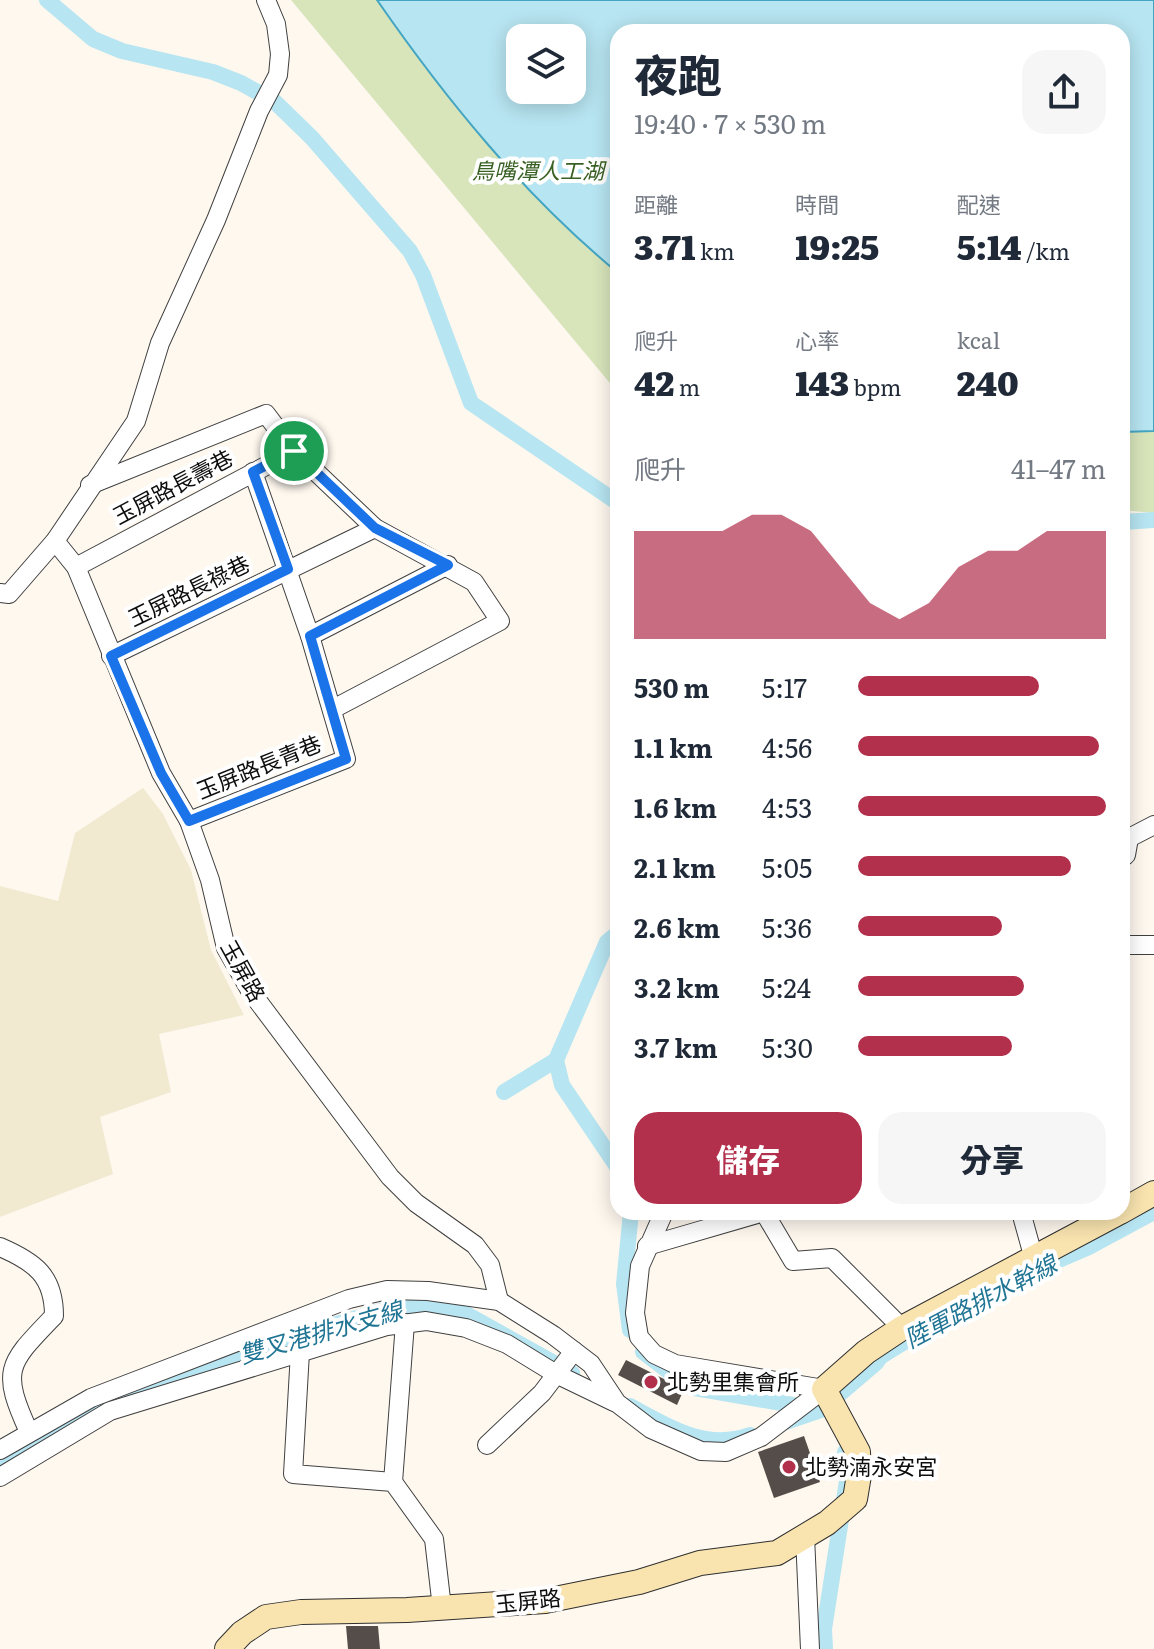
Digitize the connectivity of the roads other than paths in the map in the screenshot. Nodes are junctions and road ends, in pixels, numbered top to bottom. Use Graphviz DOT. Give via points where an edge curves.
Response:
graph roads {
  1 [pos="266,0"];
  2 [pos="294,451"];
  3 [pos="253,472"];
  4 [pos="90,485"];
  5 [pos="375,528"];
  6 [pos="55,541"];
  7 [pos="448,565"];
  8 [pos="76,567"];
  9 [pos="288,569"];
  10 [pos="0,593"];
  11 [pos="310,636"];
  12 [pos="111,656"];
  13 [pos="333,709"];
  14 [pos="189,821"];
  15 [pos="1154,825"];
  16 [pos="1130,837"];
  17 [pos="1130,945"];
  18 [pos="1154,945"];
  19 [pos="1154,1193"];
  20 [pos="1130,1206"];
  21 [pos="660,1220"];
  22 [pos="736,1220"];
  23 [pos="769,1220"];
  24 [pos="1023,1220"];
  25 [pos="1105,1220"];
  26 [pos="647,1246"];
  27 [pos="0,1247"];
  28 [pos="1034,1259"];
  29 [pos="499,1301"];
  30 [pos="405,1323"];
  31 [pos="902,1328"];
  32 [pos="574,1351"];
  33 [pos="300,1352"];
  34 [pos="556,1374"];
  35 [pos="820,1397"];
  36 [pos="617,1403"];
  37 [pos="29,1432"];
  38 [pos="487,1445"];
  39 [pos="0,1450"];
  40 [pos="0,1477"];
  41 [pos="393,1482"];
  42 [pos="805,1536"];
  43 [pos="442,1608"];
  44 [pos="227,1649"];
  45 [pos="810,1649"];
  1 -- 4 [label="street" via="276,24 278,75 160,343 136,421"];
  2 -- 3 [label="street, 玉屏路長壽巷"];
  2 -- 4 [label="street" via="266,414"];
  2 -- 5 [label="street"];
  3 -- 8 [label="street, 玉屏路長壽巷"];
  3 -- 9 [label="street"];
  4 -- 6 [label="street"];
  5 -- 7 [label="street"];
  5 -- 9 [label="street, 玉屏路長祿巷"];
  6 -- 8 [label="street, 玉屏路"];
  6 -- 10 [label="street" via="9,594"];
  7 -- 11 [label="street"];
  7 -- 13 [label="street, 玉屏路長青巷" via="474,582 500,621"];
  8 -- 12 [label="street, 玉屏路"];
  9 -- 11 [label="street"];
  9 -- 12 [label="street, 玉屏路長祿巷"];
  11 -- 13 [label="street"];
  12 -- 14 [label="street, 玉屏路" via="161,773"];
  13 -- 14 [label="street, 玉屏路長青巷" via="346,759"];
  14 -- 29 [label="street, 玉屏路" via="226,948 251,992 390,1177 416,1203 475,1245 490,1265"];
  15 -- 16 [label="street"];
  17 -- 18 [label="street"];
  19 -- 20 [label="street"];
  21 -- 26 [label="street"];
  22 -- 26 [label="street"];
  23 -- 31 [label="street" via="793,1261 832,1258"];
  24 -- 28 [label="street"];
  25 -- 28 [label="street"];
  26 -- 35 [label="street" via="635,1313 639,1337 654,1354 684,1365 779,1382"];
  27 -- 37 [label="street" via="41,1273 54,1293 54,1316 22,1347 11,1369 11,1392"];
  28 -- 31 [label="street"];
  29 -- 32 [label="street"];
  29 -- 37 [label="street" via="387,1290 349,1299 91,1398"];
  30 -- 33 [label="street"];
  30 -- 34 [label="street" via="466,1328 507,1344"];
  30 -- 41 [label="street"];
  31 -- 35 [label="street" via="866,1352"];
  32 -- 34 [label="street"];
  32 -- 36 [label="street" via="591,1364"];
  33 -- 40 [label="street" via="110,1411"];
  33 -- 41 [label="street" via="293,1474"];
  34 -- 36 [label="street"];
  34 -- 38 [label="street"];
  35 -- 36 [label="street" via="761,1437 726,1452 701,1451 651,1429"];
  35 -- 42 [label="street, 玉屏路" via="858,1452 859,1475 855,1499"];
  37 -- 39 [label="street"];
  41 -- 43 [label="street" via="434,1539"];
  42 -- 43 [label="street, 玉屏路" via="777,1553 700,1563 545,1601"];
  42 -- 45 [label="street"];
  43 -- 44 [label="street, 玉屏路" via="266,1617"];
}
